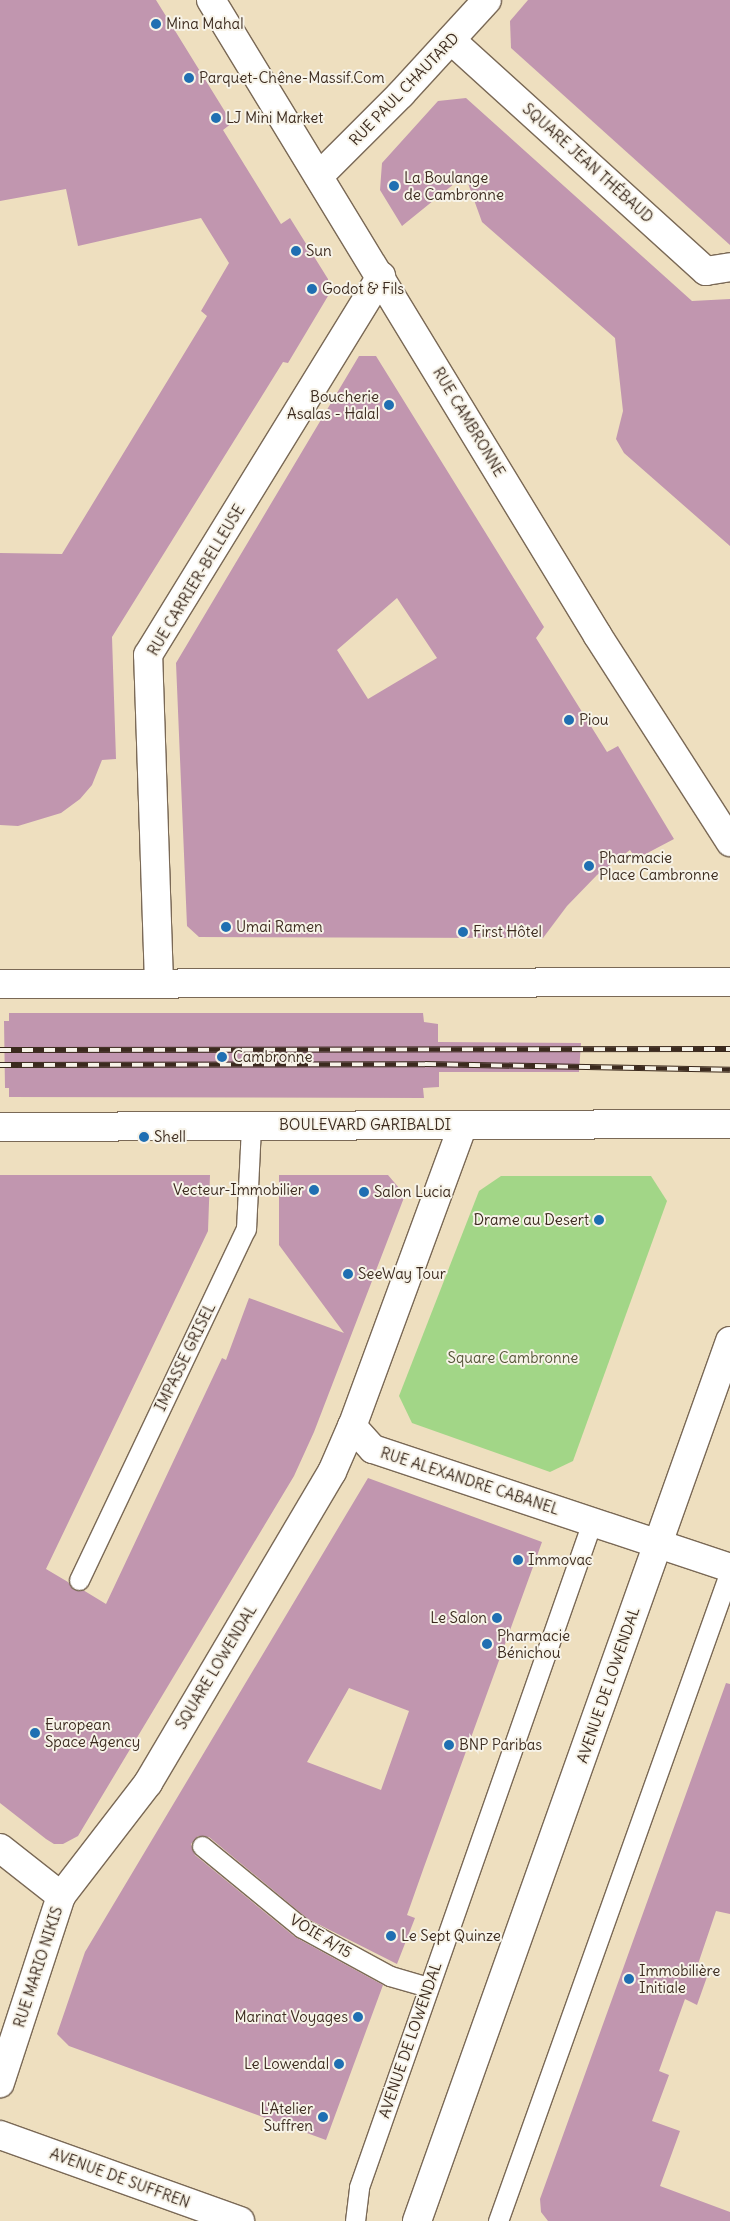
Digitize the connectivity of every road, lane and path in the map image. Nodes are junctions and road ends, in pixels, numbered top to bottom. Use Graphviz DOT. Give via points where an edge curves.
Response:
graph roads {
  1 [pos="211,0"];
  2 [pos="487,0"];
  3 [pos="451,40"];
  4 [pos="319,176"];
  5 [pos="730,267"];
  6 [pos="381,276"];
  7 [pos="730,842"];
  8 [pos="730,982"];
  9 [pos="159,983"];
  10 [pos="0,984"];
  11 [pos="730,1124"];
  12 [pos="463,1125"];
  13 [pos="251,1126"];
  14 [pos="0,1127"];
  15 [pos="730,1341"];
  16 [pos="352,1426"];
  17 [pos="592,1522"];
  18 [pos="658,1544"];
  19 [pos="730,1570"];
  20 [pos="79,1580"];
  21 [pos="202,1846"];
  22 [pos="0,1848"];
  23 [pos="61,1896"];
  24 [pos="428,1987"];
  25 [pos="0,2083"];
  26 [pos="0,2135"];
  27 [pos="240,2221"];
  28 [pos="355,2221"];
  29 [pos="418,2221"];
  30 [pos="498,2221"];
  1 -- 4 [label="street, RUE CAMBRONNE"];
  2 -- 3 [label="street, RUE PAUL CHAUTARD"];
  3 -- 4 [label="street, RUE PAUL CHAUTARD"];
  3 -- 5 [label="street, SQUARE JEAN THÉBAUD" via="706,271"];
  4 -- 6 [label="street, RUE CAMBRONNE"];
  6 -- 7 [label="street, RUE CAMBRONNE" via="598,636"];
  6 -- 9 [label="street, RUE CARRIER-BELLEUSE" via="148,655"];
  8 -- 9 [label="street"];
  9 -- 10 [label="street"];
  11 -- 12 [label="street, BOULEVARD GARIBALDI"];
  12 -- 13 [label="street, BOULEVARD GARIBALDI"];
  12 -- 16 [label="street"];
  13 -- 14 [label="street, BOULEVARD GARIBALDI"];
  13 -- 20 [label="lane, IMPASSE GRISEL" via="246,1229"];
  15 -- 18 [label="street, AVENUE DE LOWENDAL"];
  16 -- 17 [label="street, RUE ALEXANDRE CABANEL" via="373,1449"];
  16 -- 23 [label="street, SQUARE LOWENDAL" via="332,1472 148,1783"];
  17 -- 18 [label="street, RUE ALEXANDRE CABANEL"];
  17 -- 24 [label="lane, AVENUE DE LOWENDAL"];
  18 -- 19 [label="street, RUE ALEXANDRE CABANEL"];
  18 -- 29 [label="street, AVENUE DE LOWENDAL"];
  19 -- 30 [label="lane"];
  21 -- 24 [label="lane, VOIE A/15" via="302,1928 390,1976"];
  22 -- 23 [label="street, RUE MARIO NIKIS"];
  23 -- 25 [label="street, RUE MARIO NIKIS"];
  24 -- 28 [label="lane, AVENUE DE LOWENDAL" via="359,2187"];
  26 -- 27 [label="street, AVENUE DE SUFFREN"];
}
